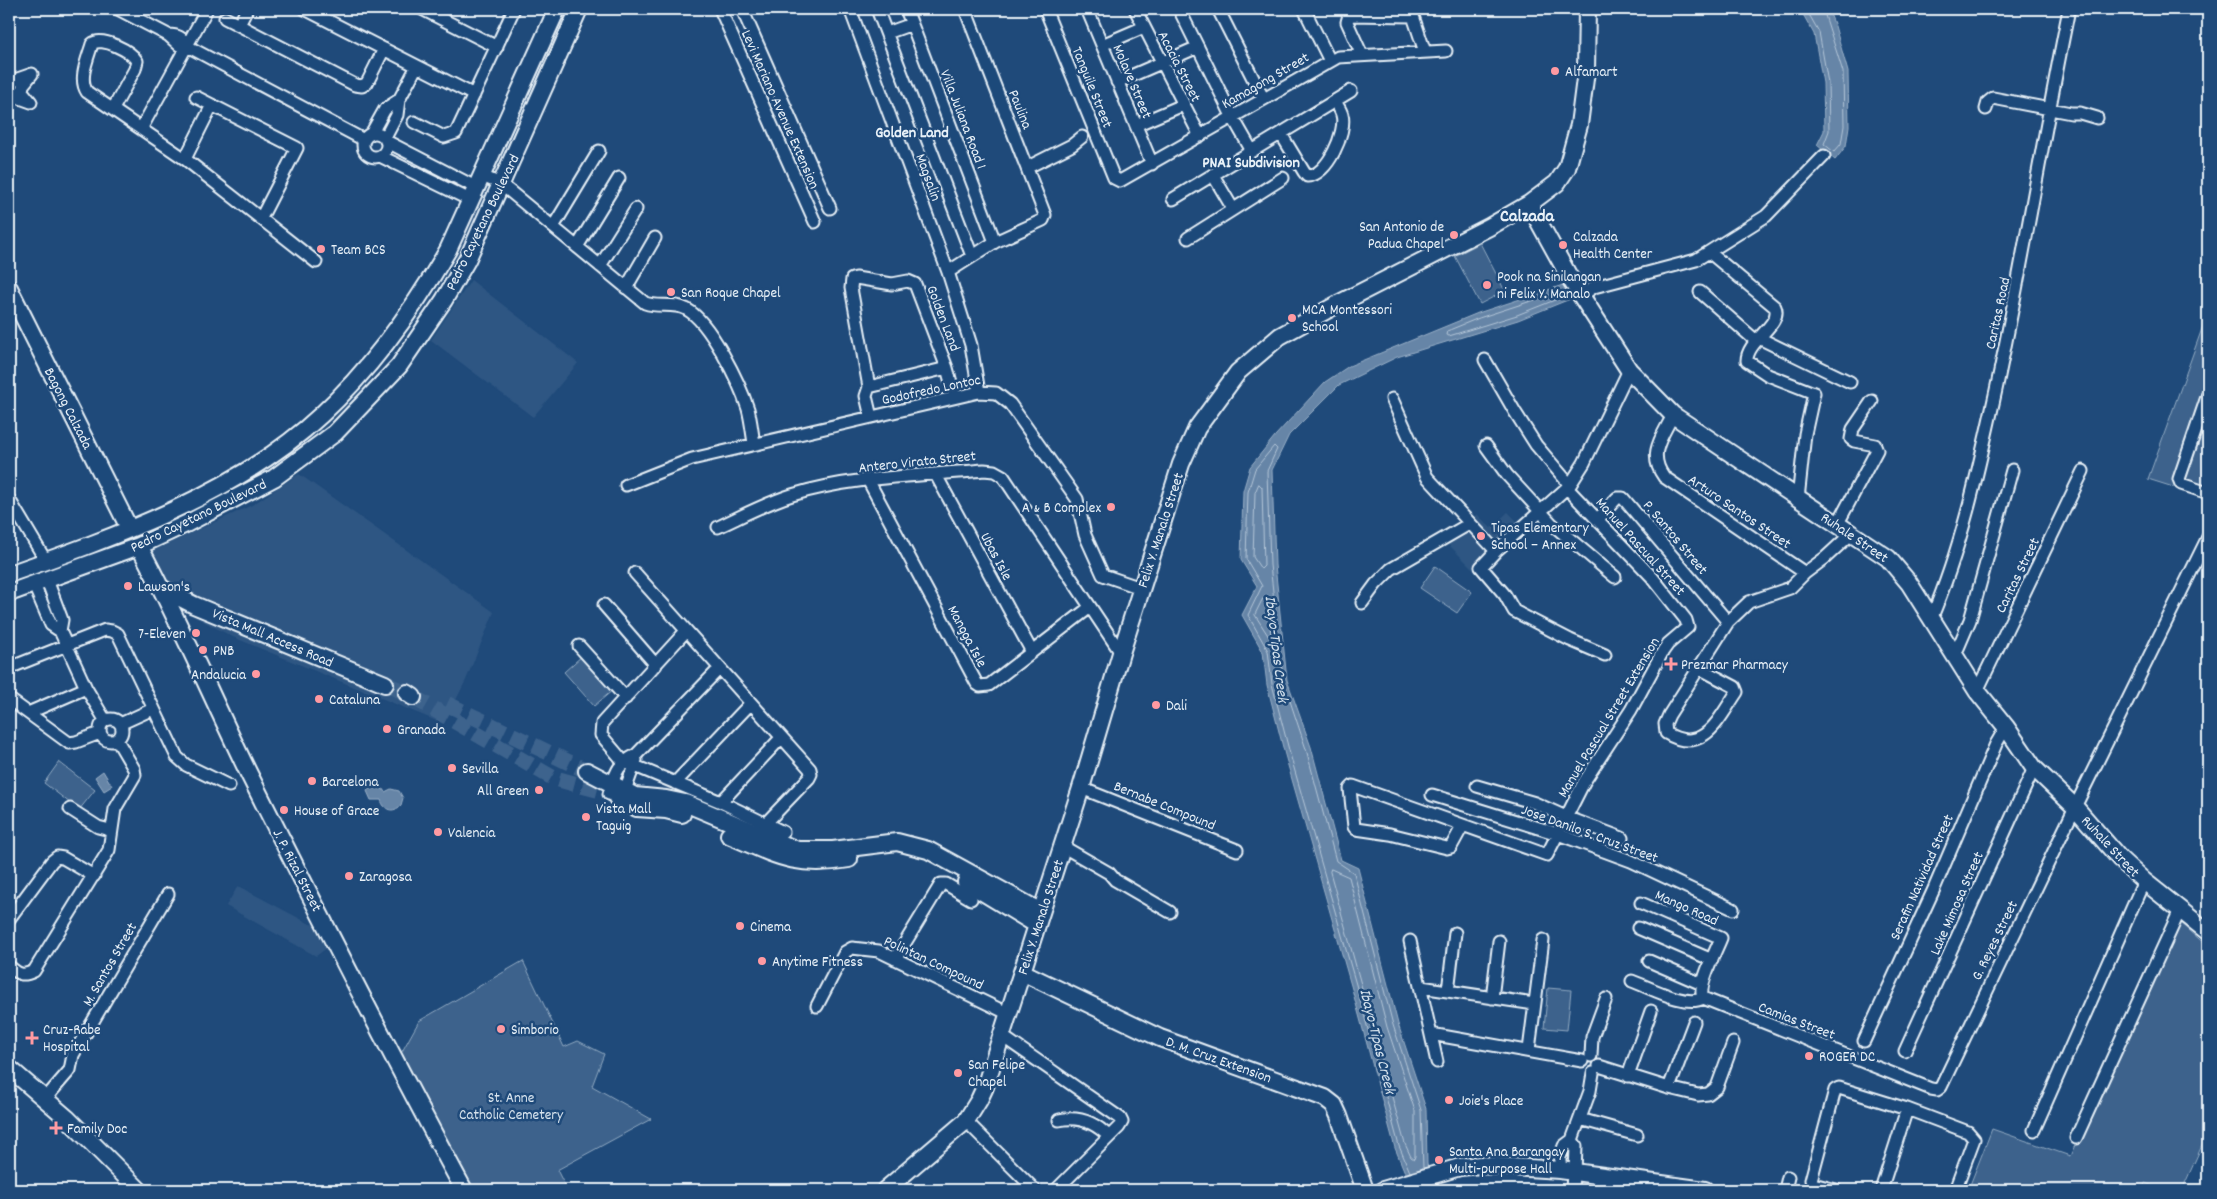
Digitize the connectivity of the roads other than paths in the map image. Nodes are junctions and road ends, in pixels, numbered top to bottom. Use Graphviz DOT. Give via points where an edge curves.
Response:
graph roads {
  1 [pos="118,9"];
  2 [pos="207,9"];
  3 [pos="247,9"];
  4 [pos="306,9"];
  5 [pos="422,9"];
  6 [pos="514,9"];
  7 [pos="557,9"];
  8 [pos="580,9"];
  9 [pos="720,9"];
  10 [pos="742,9"];
  11 [pos="850,9"];
  12 [pos="878,9"];
  13 [pos="906,9"];
  14 [pos="965,9"];
  15 [pos="1045,9"];
  16 [pos="1087,9"];
  17 [pos="1135,9"];
  18 [pos="1179,9"];
  19 [pos="1218,9"];
  20 [pos="1304,9"];
  21 [pos="1586,9"];
  22 [pos="2069,9"];
  23 [pos="225,18"];
  24 [pos="912,24"];
  25 [pos="239,25"];
  26 [pos="1144,28"];
  27 [pos="887,33"];
  28 [pos="1102,45"];
  29 [pos="186,46"];
  30 [pos="1198,47"];
  31 [pos="497,48"];
  32 [pos="384,49"];
  33 [pos="1446,51"];
  34 [pos="1425,52"];
  35 [pos="1362,55"];
  36 [pos="1330,61"];
  37 [pos="1161,63"];
  38 [pos="417,66"];
  39 [pos="9,82"];
  40 [pos="1117,82"];
  41 [pos="1350,91"];
  42 [pos="9,94"];
  43 [pos="474,95"];
  44 [pos="196,97"];
  45 [pos="1263,98"];
  46 [pos="399,100"];
  47 [pos="1335,101"];
  48 [pos="212,105"];
  49 [pos="1183,105"];
  50 [pos="2049,108"];
  51 [pos="113,109"];
  52 [pos="1986,109"];
  53 [pos="1232,116"];
  54 [pos="2098,118"];
  55 [pos="414,122"];
  56 [pos="1136,126"];
  57 [pos="141,129"];
  58 [pos="1281,134"];
  59 [pos="1200,136"];
  60 [pos="368,137"];
  61 [pos="1082,137"];
  62 [pos="385,139"];
  63 [pos="599,151"];
  64 [pos="1252,151"];
  65 [pos="380,156"];
  66 [pos="1824,156"];
  67 [pos="185,159"];
  68 [pos="1152,164"];
  69 [pos="1028,166"];
  70 [pos="1214,175"];
  71 [pos="619,178"];
  72 [pos="1114,178"];
  73 [pos="1283,178"];
  74 [pos="501,184"];
  75 [pos="477,188"];
  76 [pos="1173,199"];
  77 [pos="1528,204"];
  78 [pos="830,208"];
  79 [pos="636,209"];
  80 [pos="1233,209"];
  81 [pos="261,218"];
  82 [pos="814,222"];
  83 [pos="553,227"];
  84 [pos="655,238"];
  85 [pos="1188,238"];
  86 [pos="995,241"];
  87 [pos="577,247"];
  88 [pos="1709,252"];
  89 [pos="972,255"];
  90 [pos="316,262"];
  91 [pos="600,266"];
  92 [pos="948,272"];
  93 [pos="9,288"];
  94 [pos="626,288"];
  95 [pos="1578,290"];
  96 [pos="1700,292"];
  97 [pos="1757,339"];
  98 [pos="1485,360"];
  99 [pos="947,368"];
  100 [pos="1629,370"];
  101 [pos="1850,382"];
  102 [pos="869,387"];
  103 [pos="979,392"];
  104 [pos="2208,394"];
  105 [pos="955,397"];
  106 [pos="1392,399"];
  107 [pos="1872,401"];
  108 [pos="1673,415"];
  109 [pos="871,417"];
  110 [pos="754,443"];
  111 [pos="1486,446"];
  112 [pos="2012,470"];
  113 [pos="2084,471"];
  114 [pos="936,475"];
  115 [pos="868,480"];
  116 [pos="626,485"];
  117 [pos="1569,486"];
  118 [pos="2208,493"];
  119 [pos="9,499"];
  120 [pos="1798,499"];
  121 [pos="1541,511"];
  122 [pos="1598,519"];
  123 [pos="1469,524"];
  124 [pos="718,527"];
  125 [pos="129,528"];
  126 [pos="1844,529"];
  127 [pos="112,535"];
  128 [pos="2208,537"];
  129 [pos="139,546"];
  130 [pos="1496,551"];
  131 [pos="117,554"];
  132 [pos="46,562"];
  133 [pos="635,573"];
  134 [pos="1805,573"];
  135 [pos="9,574"];
  136 [pos="1615,576"];
  137 [pos="40,582"];
  138 [pos="161,588"];
  139 [pos="1141,588"];
  140 [pos="9,593"];
  141 [pos="1362,603"];
  142 [pos="604,605"];
  143 [pos="1089,608"];
  144 [pos="1931,619"];
  145 [pos="1728,622"];
  146 [pos="1688,627"];
  147 [pos="686,631"];
  148 [pos="66,645"];
  149 [pos="579,646"];
  150 [pos="1032,652"];
  151 [pos="1121,653"];
  152 [pos="1952,654"];
  153 [pos="1605,655"];
  154 [pos="656,664"];
  155 [pos="9,668"];
  156 [pos="720,668"];
  157 [pos="1699,668"];
  158 [pos="385,684"];
  159 [pos="86,688"];
  160 [pos="1977,692"];
  161 [pos="626,698"];
  162 [pos="9,699"];
  163 [pos="751,704"];
  164 [pos="153,709"];
  165 [pos="28,713"];
  166 [pos="105,720"];
  167 [pos="120,724"];
  168 [pos="2006,726"];
  169 [pos="100,733"];
  170 [pos="782,738"];
  171 [pos="116,740"];
  172 [pos="636,760"];
  173 [pos="623,761"];
  174 [pos="2034,768"];
  175 [pos="587,770"];
  176 [pos="675,783"];
  177 [pos="229,786"];
  178 [pos="1476,786"];
  179 [pos="1081,788"];
  180 [pos="615,792"];
  181 [pos="1432,795"];
  182 [pos="721,802"];
  183 [pos="2075,807"];
  184 [pos="70,809"];
  185 [pos="1566,818"];
  186 [pos="766,823"];
  187 [pos="1462,826"];
  188 [pos="110,830"];
  189 [pos="783,832"];
  190 [pos="1558,834"];
  191 [pos="1622,838"];
  192 [pos="1062,846"];
  193 [pos="1237,850"];
  194 [pos="94,876"];
  195 [pos="2144,881"];
  196 [pos="168,894"];
  197 [pos="971,900"];
  198 [pos="1641,903"];
  199 [pos="1733,909"];
  200 [pos="2180,910"];
  201 [pos="1170,912"];
  202 [pos="1039,918"];
  203 [pos="9,919"];
  204 [pos="1638,928"];
  205 [pos="2208,932"];
  206 [pos="1456,933"];
  207 [pos="1543,940"];
  208 [pos="1410,941"];
  209 [pos="1499,941"];
  210 [pos="896,959"];
  211 [pos="1712,960"];
  212 [pos="1649,962"];
  213 [pos="9,966"];
  214 [pos="1022,972"];
  215 [pos="1632,980"];
  216 [pos="1702,984"];
  217 [pos="1421,987"];
  218 [pos="1448,991"];
  219 [pos="1492,998"];
  220 [pos="1703,998"];
  221 [pos="1606,999"];
  222 [pos="1534,1004"];
  223 [pos="817,1006"];
  224 [pos="1651,1011"];
  225 [pos="1009,1014"];
  226 [pos="1694,1022"];
  227 [pos="1431,1034"];
  228 [pos="1002,1036"];
  229 [pos="1864,1041"];
  230 [pos="1733,1044"];
  231 [pos="1529,1050"];
  232 [pos="1905,1051"];
  233 [pos="1587,1058"];
  234 [pos="1437,1062"];
  235 [pos="9,1068"];
  236 [pos="1596,1070"];
  237 [pos="1628,1076"];
  238 [pos="1941,1087"];
  239 [pos="1669,1088"];
  240 [pos="45,1099"];
  241 [pos="1907,1109"];
  242 [pos="1580,1119"];
  243 [pos="1059,1120"];
  244 [pos="966,1121"];
  245 [pos="2034,1130"];
  246 [pos="1636,1135"];
  247 [pos="1109,1137"];
  248 [pos="2076,1138"];
  249 [pos="1569,1166"];
  250 [pos="1788,1177"];
  251 [pos="1695,1189"];
  252 [pos="139,1190"];
  253 [pos="464,1190"];
  254 [pos="885,1190"];
  255 [pos="1035,1190"];
  256 [pos="1056,1190"];
  257 [pos="1366,1190"];
  258 [pos="1384,1190"];
  259 [pos="1572,1190"];
  260 [pos="1785,1190"];
  261 [pos="1836,1190"];
  262 [pos="1881,1190"];
  263 [pos="1955,1190"];
  1 -- 29 [label="street"];
  2 -- 29 [label="street"];
  3 -- 25 [label="street"];
  4 -- 32 [label="street"];
  5 -- 31 [label="street"];
  6 -- 31 [label="street"];
  7 -- 75 [label="street, Pedro Cayetano Boulevard"];
  8 -- 74 [label="street, Pedro Cayetano Boulevard"];
  9 -- 82 [label="street, Levi Mariano Avenue Extension"];
  10 -- 78 [label="street"];
  11 -- 92 [label="street, Magsalin"];
  12 -- 27 [label="street"];
  13 -- 24 [label="street, Villa Juliana Road 1"];
  14 -- 69 [label="street, Paulina"];
  15 -- 72 [label="street, Tanguile Street"];
  16 -- 28 [label="street, Molave Street"];
  17 -- 26 [label="street, Acacia Street"];
  18 -- 30 [label="street"];
  19 -- 45 [label="street"];
  20 -- 36 [label="street"];
  21 -- 77 [label="street, Felix Y. Manalo Street" via="1586,72 1579,125 1570,159 1557,183"];
  22 -- 50 [label="street, Caritas Road"];
  23 -- 25 [label="street"];
  24 -- 27 [label="street"];
  24 -- 86 [label="street, Villa Juliana Road 1"];
  25 -- 32 [label="street" via="355,85 367,83"];
  26 -- 28 [label="street"];
  26 -- 37 [label="street, Acacia Street"];
  27 -- 89 [label="street"];
  28 -- 40 [label="street, Molave Street"];
  29 -- 57 [label="street"];
  29 -- 60 [label="street"];
  30 -- 37 [label="street"];
  30 -- 53 [label="street"];
  31 -- 43 [label="street"];
  32 -- 38 [label="street"];
  33 -- 34 [label="street, Kamagong Street"];
  34 -- 35 [label="street, Kamagong Street"];
  34 -- 35 [label="street" via="1413,16 1349,15 1347,22"];
  35 -- 36 [label="street, Kamagong Street"];
  36 -- 45 [label="street, Kamagong Street"];
  37 -- 40 [label="street"];
  37 -- 49 [label="street, Acacia Street"];
  38 -- 43 [label="street"];
  38 -- 46 [label="street"];
  39 -- 42 [label="street" via="32,74 23,84 22,91 31,102"];
  40 -- 56 [label="street, Molave Street"];
  41 -- 47 [label="street"];
  43 -- 55 [label="street" via="456,133 451,136 444,137"];
  44 -- 48 [label="street"];
  45 -- 53 [label="street, Kamagong Street"];
  46 -- 60 [label="street" via="385,109"];
  46 -- 62 [label="street" via="397,115"];
  47 -- 58 [label="street"];
  47 -- 58 [label="street" via="1343,121 1333,156 1313,175 1307,176"];
  48 -- 67 [label="street"];
  48 -- 81 [label="street" via="297,148"];
  49 -- 56 [label="street"];
  49 -- 59 [label="street, Acacia Street"];
  50 -- 52 [label="street" via="1993,98"];
  50 -- 54 [label="street"];
  50 -- 144 [label="street, Caritas Road" via="2020,278 1985,440 1965,516"];
  51 -- 51 [label="street" via="137,61 134,56 104,40 97,40 92,44 83,86"];
  51 -- 57 [label="street"];
  53 -- 59 [label="street, Kamagong Street"];
  53 -- 64 [label="street"];
  56 -- 68 [label="street, Molave Street"];
  57 -- 67 [label="street"];
  58 -- 64 [label="street"];
  59 -- 68 [label="street, Kamagong Street"];
  60 -- 62 [label="street" via="378,134"];
  60 -- 65 [label="street" via="365,152 372,157"];
  61 -- 69 [label="street"];
  62 -- 65 [label="street" via="386,151"];
  62 -- 75 [label="street"];
  63 -- 83 [label="street"];
  64 -- 70 [label="street"];
  65 -- 75 [label="street"];
  66 -- 88 [label="street" via="1766,216"];
  67 -- 81 [label="street"];
  68 -- 72 [label="street, Kamagong Street" via="1125,180"];
  69 -- 86 [label="street, Paulina" via="1044,209 1043,220"];
  70 -- 76 [label="street"];
  70 -- 80 [label="street"];
  71 -- 87 [label="street"];
  73 -- 80 [label="street"];
  74 -- 75 [label="street"];
  74 -- 83 [label="street"];
  74 -- 129 [label="street, Pedro Cayetano Boulevard" via="467,260 444,300 399,366 335,433 263,485"];
  75 -- 125 [label="street, Pedro Cayetano Boulevard" via="448,250 423,292 380,352 321,415 258,463 211,490"];
  77 -- 95 [label="street, Ruhale Street"];
  77 -- 139 [label="street, Felix Y. Manalo Street" via="1280,336 1238,372 1197,428 1181,464"];
  79 -- 91 [label="street"];
  80 -- 85 [label="street"];
  81 -- 90 [label="street"];
  83 -- 87 [label="street"];
  84 -- 94 [label="street"];
  86 -- 89 [label="street"];
  87 -- 91 [label="street"];
  88 -- 95 [label="street" via="1696,260"];
  88 -- 97 [label="street" via="1775,307 1776,316"];
  89 -- 92 [label="street"];
  91 -- 94 [label="street"];
  92 -- 103 [label="street, Magsalin" via="971,345"];
  93 -- 125 [label="street, Bagong Calzada"];
  94 -- 110 [label="street" via="655,307 679,306 688,310 705,328 735,376 748,410"];
  95 -- 100 [label="street, Ruhale Street"];
  96 -- 97 [label="street"];
  97 -- 101 [label="street"];
  97 -- 120 [label="street" via="1746,361 1768,375 1814,393 1804,442"];
  98 -- 117 [label="street, Manuel Pascual Street" via="1536,445"];
  99 -- 102 [label="street"];
  99 -- 102 [label="street, Golden Land" via="915,284 856,278 852,279 851,288"];
  99 -- 105 [label="street, Golden Land"];
  100 -- 108 [label="street, Ruhale Street"];
  100 -- 117 [label="street" via="1584,463"];
  102 -- 109 [label="street" via="866,396"];
  103 -- 105 [label="street, Godofredo Lontoc"];
  103 -- 139 [label="street, Godofredo Lontoc" via="996,393 1010,404 1077,499 1085,535 1103,575"];
  104 -- 118 [label="street" via="2179,479 2181,484"];
  105 -- 109 [label="street, Godofredo Lontoc"];
  106 -- 123 [label="street" via="1427,477"];
  107 -- 126 [label="street" via="1851,439 1874,445 1877,450"];
  108 -- 120 [label="street, Ruhale Street"];
  108 -- 134 [label="street, Arturo Santos Street" via="1656,456 1657,467 1664,477"];
  109 -- 110 [label="street, Godofredo Lontoc"];
  110 -- 116 [label="street, Godofredo Lontoc" via="692,459"];
  111 -- 121 [label="street" via="1507,475"];
  112 -- 152 [label="street" via="1970,620"];
  113 -- 160 [label="street, Caritas Street"];
  114 -- 115 [label="street, Antero Virata Street"];
  114 -- 143 [label="street, Antero Virata Street" via="984,470 1003,476"];
  114 -- 150 [label="street, Ubas Isle"];
  115 -- 124 [label="street, Antero Virata Street" via="790,496"];
  115 -- 150 [label="street, Mangga Isle" via="976,684 988,685"];
  117 -- 121 [label="street"];
  117 -- 122 [label="street, Manuel Pascual Street"];
  119 -- 132 [label="street"];
  120 -- 126 [label="street, Ruhale Street"];
  121 -- 130 [label="street"];
  121 -- 136 [label="street" via="1552,524"];
  122 -- 145 [label="street, P. Santos Street" via="1617,498 1623,498"];
  122 -- 146 [label="street, Manuel Pascual Street" via="1652,578 1686,620"];
  123 -- 130 [label="street"];
  123 -- 141 [label="street" via="1391,569"];
  125 -- 127 [label="street, Pedro Cayetano Boulevard"];
  126 -- 134 [label="street" via="1825,558"];
  126 -- 144 [label="street, Ruhale Street" via="1888,558 1900,570"];
  127 -- 131 [label="street" via="119,545"];
  127 -- 132 [label="street, Pedro Cayetano Boulevard"];
  128 -- 183 [label="street, G. Reyes Street"];
  129 -- 131 [label="street, Pedro Cayetano Boulevard"];
  129 -- 138 [label="street, J. P. Rizal Street"];
  130 -- 153 [label="street" via="1481,567 1507,598 1511,608"];
  131 -- 137 [label="street, Pedro Cayetano Boulevard"];
  132 -- 135 [label="street, Pedro Cayetano Boulevard"];
  133 -- 147 [label="street"];
  134 -- 145 [label="street" via="1790,588 1749,602"];
  137 -- 140 [label="street, Pedro Cayetano Boulevard"];
  137 -- 148 [label="street" via="51,625 60,631"];
  138 -- 158 [label="street, Vista Mall Access Road" via="194,605"];
  138 -- 253 [label="street, J. P. Rizal Street" via="249,774"];
  139 -- 151 [label="street, Felix Y. Manalo Street"];
  142 -- 154 [label="street"];
  143 -- 150 [label="street, Mangga Isle"];
  143 -- 151 [label="street, Antero Virata Street"];
  144 -- 152 [label="street, Ruhale Street"];
  145 -- 157 [label="street"];
  146 -- 185 [label="street, Manuel Pascual Street Extension" via="1663,651 1631,710 1584,782"];
  147 -- 154 [label="street"];
  147 -- 156 [label="street"];
  148 -- 155 [label="street"];
  148 -- 159 [label="street"];
  148 -- 164 [label="street" via="105,630 118,634"];
  149 -- 161 [label="street"];
  151 -- 179 [label="street, Felix Y. Manalo Street"];
  152 -- 160 [label="street, Ruhale Street"];
  154 -- 161 [label="street"];
  156 -- 163 [label="street"];
  156 -- 172 [label="street"];
  157 -- 157 [label="street" via="1735,687 1737,692 1704,737 1692,740 1671,736 1666,733 1665,724"];
  159 -- 165 [label="street"];
  159 -- 166 [label="street"];
  160 -- 168 [label="street, Ruhale Street"];
  161 -- 173 [label="street" via="600,729 601,735"];
  162 -- 165 [label="street"];
  163 -- 170 [label="street"];
  163 -- 176 [label="street"];
  164 -- 167 [label="street"];
  164 -- 177 [label="street" via="177,757 186,765"];
  165 -- 169 [label="street" via="69,743"];
  166 -- 167 [label="street" via="112,718"];
  166 -- 169 [label="street" via="100,725"];
  167 -- 171 [label="street" via="121,734"];
  168 -- 174 [label="street, Ruhale Street"];
  168 -- 229 [label="street, Serafin Natividad Street"];
  169 -- 171 [label="street" via="106,740"];
  170 -- 182 [label="street"];
  170 -- 186 [label="street" via="811,774"];
  171 -- 188 [label="street" via="135,775 115,809"];
  172 -- 173 [label="street"];
  172 -- 176 [label="street"];
  172 -- 180 [label="street"];
  173 -- 180 [label="street" via="617,771"];
  174 -- 183 [label="street, Ruhale Street"];
  174 -- 232 [label="street, Lake Mimosa Street"];
  175 -- 180 [label="street"];
  176 -- 182 [label="street"];
  178 -- 185 [label="street" via="1535,803"];
  179 -- 192 [label="street, Felix Y. Manalo Street"];
  179 -- 193 [label="street, Bernabe Compound"];
  180 -- 202 [label="street" via="685,803 797,850 833,850 897,842 918,846"];
  181 -- 190 [label="street, Jose Danilo S. Cruz Street"];
  182 -- 186 [label="street"];
  183 -- 195 [label="street, Ruhale Street" via="2120,859"];
  183 -- 238 [label="street, G. Reyes Street"];
  184 -- 188 [label="street" via="98,827"];
  185 -- 190 [label="street, Manuel Pascual Street Extension"];
  185 -- 191 [label="street"];
  186 -- 189 [label="street"];
  187 -- 187 [label="street" via="1353,786 1350,789 1356,829 1447,848 1454,843"];
  187 -- 190 [label="street, Manuel Pascual Street Extension" via="1547,855"];
  188 -- 194 [label="street" via="109,850"];
  190 -- 199 [label="street, Jose Danilo S. Cruz Street" via="1631,861"];
  192 -- 201 [label="street"];
  192 -- 202 [label="street, Felix Y. Manalo Street"];
  194 -- 203 [label="street" via="63,858 57,858"];
  194 -- 213 [label="street" via="34,972 19,974"];
  195 -- 200 [label="street, Ruhale Street"];
  195 -- 245 [label="street"];
  196 -- 240 [label="street, M. Santos Street" via="73,1055 70,1070"];
  197 -- 210 [label="street" via="941,884"];
  198 -- 211 [label="street, Mango Road" via="1721,938"];
  200 -- 205 [label="street, Ruhale Street"];
  200 -- 248 [label="street"];
  202 -- 214 [label="street, Felix Y. Manalo Street"];
  204 -- 211 [label="street"];
  206 -- 218 [label="street"];
  207 -- 222 [label="street"];
  208 -- 217 [label="street"];
  209 -- 219 [label="street"];
  210 -- 223 [label="street, Polintan Compound" via="876,950 848,950"];
  210 -- 225 [label="street, Polintan Compound"];
  211 -- 216 [label="street"];
  212 -- 216 [label="street"];
  214 -- 225 [label="street, Felix Y. Manalo Street"];
  214 -- 257 [label="street, D. M. Cruz Extension" via="1160,1038 1325,1098 1334,1105 1339,1116"];
  215 -- 220 [label="street" via="1690,1002"];
  216 -- 220 [label="street"];
  217 -- 218 [label="street"];
  217 -- 227 [label="street"];
  218 -- 219 [label="street"];
  219 -- 222 [label="street"];
  220 -- 238 [label="street, Camias Street" via="1931,1089"];
  221 -- 233 [label="street"];
  222 -- 231 [label="street"];
  224 -- 237 [label="street"];
  225 -- 228 [label="street, Felix Y. Manalo Street"];
  226 -- 239 [label="street"];
  227 -- 231 [label="street"];
  227 -- 234 [label="street"];
  228 -- 244 [label="street, Felix Y. Manalo Street" via="979,1100"];
  228 -- 247 [label="street" via="1120,1118 1122,1122"];
  230 -- 239 [label="street" via="1717,1087 1708,1094 1698,1095"];
  231 -- 233 [label="street"];
  233 -- 236 [label="street" via="1583,1069 1587,1073"];
  235 -- 240 [label="street"];
  236 -- 237 [label="street"];
  236 -- 242 [label="street"];
  237 -- 239 [label="street"];
  240 -- 252 [label="street"];
  241 -- 261 [label="street" via="1836,1088 1811,1180 1813,1184"];
  241 -- 262 [label="street"];
  241 -- 263 [label="street" via="1972,1135 1974,1139"];
  242 -- 246 [label="street"];
  242 -- 249 [label="street" via="1572,1140 1576,1146"];
  243 -- 247 [label="street" via="1085,1120"];
  244 -- 254 [label="street, Felix Y. Manalo Street"];
  244 -- 255 [label="street"];
  247 -- 256 [label="street"];
  249 -- 251 [label="street"];
  249 -- 258 [label="street" via="1460,1167"];
  249 -- 259 [label="street"];
  250 -- 260 [label="street"];
}
